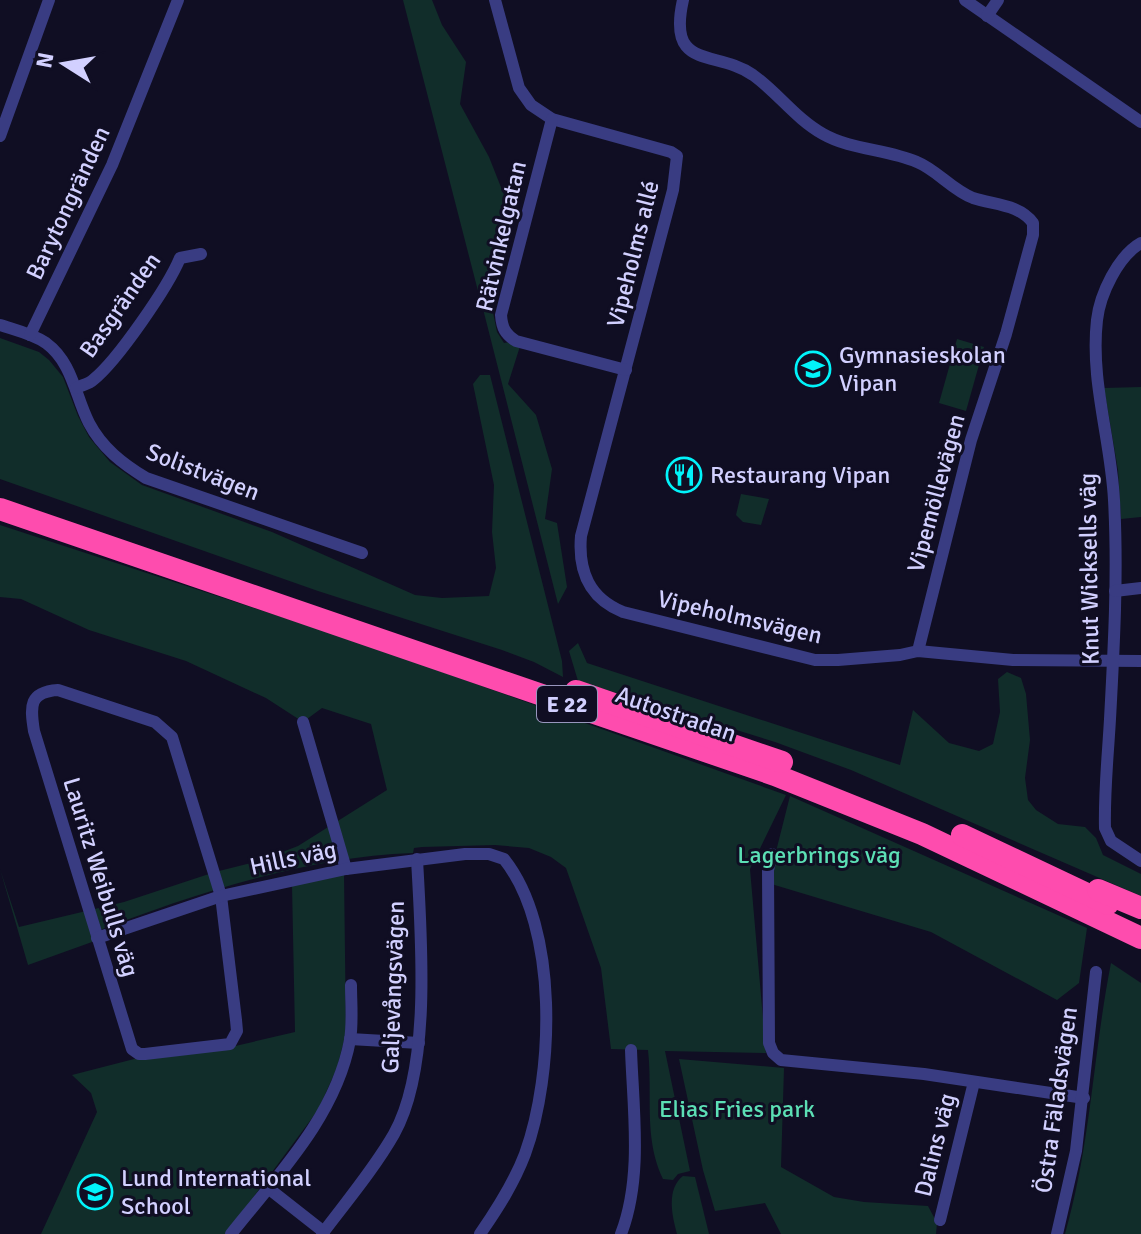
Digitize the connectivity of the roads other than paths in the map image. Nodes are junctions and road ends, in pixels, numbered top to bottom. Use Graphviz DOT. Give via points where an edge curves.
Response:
graph roads {
  1 [pos="49,0"];
  2 [pos="178,0"];
  3 [pos="495,0"];
  4 [pos="683,0"];
  5 [pos="965,0"];
  6 [pos="998,0"];
  7 [pos="987,16"];
  8 [pos="552,119"];
  9 [pos="1141,122"];
  10 [pos="0,136"];
  11 [pos="1138,244"];
  12 [pos="201,254"];
  13 [pos="0,325"];
  14 [pos="30,335"];
  15 [pos="626,370"];
  16 [pos="76,388"];
  17 [pos="0,493"];
  18 [pos="0,509"];
  19 [pos="583,528"];
  20 [pos="362,553"];
  21 [pos="1141,588"];
  22 [pos="1115,591"];
  23 [pos="918,651"];
  24 [pos="1114,660"];
  25 [pos="1141,661"];
  26 [pos="303,722"];
  27 [pos="772,854"];
  28 [pos="1009,855"];
  29 [pos="417,859"];
  30 [pos="1141,861"];
  31 [pos="346,869"];
  32 [pos="221,896"];
  33 [pos="1141,908"];
  34 [pos="1136,932"];
  35 [pos="97,938"];
  36 [pos="1096,972"];
  37 [pos="351,985"];
  38 [pos="350,1039"];
  39 [pos="419,1043"];
  40 [pos="631,1050"];
  41 [pos="974,1082"];
  42 [pos="1084,1098"];
  43 [pos="268,1188"];
  44 [pos="940,1220"];
  45 [pos="323,1233"];
  46 [pos="231,1234"];
  47 [pos="480,1234"];
  48 [pos="621,1234"];
  49 [pos="1057,1234"];
  1 -- 10 [label="street"];
  2 -- 14 [label="street, Barytongränden" via="112,165"];
  3 -- 8 [label="street, Vipeholms allé" via="519,88 531,105"];
  4 -- 23 [label="street, Vipemöllevägen" via="679,31 685,45 702,58 755,76 826,136 914,160 970,197 1018,210 1033,223"];
  5 -- 7 [label="street"];
  6 -- 7 [label="street"];
  7 -- 9 [label="street"];
  8 -- 15 [label="street, Rätvinkelgatan" via="502,326 516,341"];
  8 -- 15 [label="street, Vipeholms allé" via="677,156"];
  11 -- 22 [label="street, Knut Wicksells väg" via="1104,292 1096,329 1099,400 1114,491"];
  12 -- 16 [label="street, Basgränden" via="180,258 129,338 93,381"];
  13 -- 14 [label="street, Solistvägen"];
  14 -- 16 [label="street, Solistvägen" via="56,353"];
  15 -- 19 [label="street, Vipeholms allé"];
  16 -- 20 [label="street, Solistvägen" via="97,436 120,461 146,478"];
  17 -- 28 [label="highway, Autostradan / E 22" via="738,746"];
  18 -- 34 [label="highway, Autostradan / E 22" via="775,775 922,834"];
  19 -- 23 [label="street, Vipeholmsvägen" via="581,562 588,585 623,612 815,660"];
  21 -- 22 [label="street"];
  22 -- 24 [label="street, Knut Wicksells väg"];
  23 -- 24 [label="street, Vipeholmsvägen" via="1013,660"];
  24 -- 25 [label="street, Vipeholmsvägen"];
  24 -- 30 [label="street, Knut Wicksells väg" via="1105,828 1121,849"];
  26 -- 31 [label="street"];
  27 -- 41 [label="street" via="768,883 773,1053 781,1060"];
  28 -- 33 [label="highway"];
  28 -- 34 [label="highway, Autostradan / E 22"];
  29 -- 31 [label="street, Hills väg"];
  29 -- 39 [label="street, Galjevångsvägen"];
  29 -- 47 [label="street, Hills väg" via="489,854 504,859 523,889 538,935 546,1044 537,1111 506,1195"];
  31 -- 32 [label="street, Hills väg"];
  32 -- 35 [label="street, Hills väg"];
  32 -- 35 [label="street, Lauritz Weibulls väg" via="236,1020 230,1044 135,1052"];
  32 -- 35 [label="street, Lauritz Weibulls väg" via="165,728 58,690 41,693 30,710 39,752"];
  36 -- 42 [label="street, Östra Fäladsvägen"];
  37 -- 38 [label="street"];
  38 -- 39 [label="street"];
  38 -- 43 [label="street" via="325,1110"];
  39 -- 45 [label="street, Galjevångsvägen" via="412,1089 395,1132"];
  40 -- 48 [label="street" via="634,1166"];
  41 -- 42 [label="street"];
  41 -- 44 [label="street, Dalins väg"];
  42 -- 49 [label="street, Östra Fäladsvägen"];
  43 -- 45 [label="street"];
  43 -- 46 [label="street"];
}
